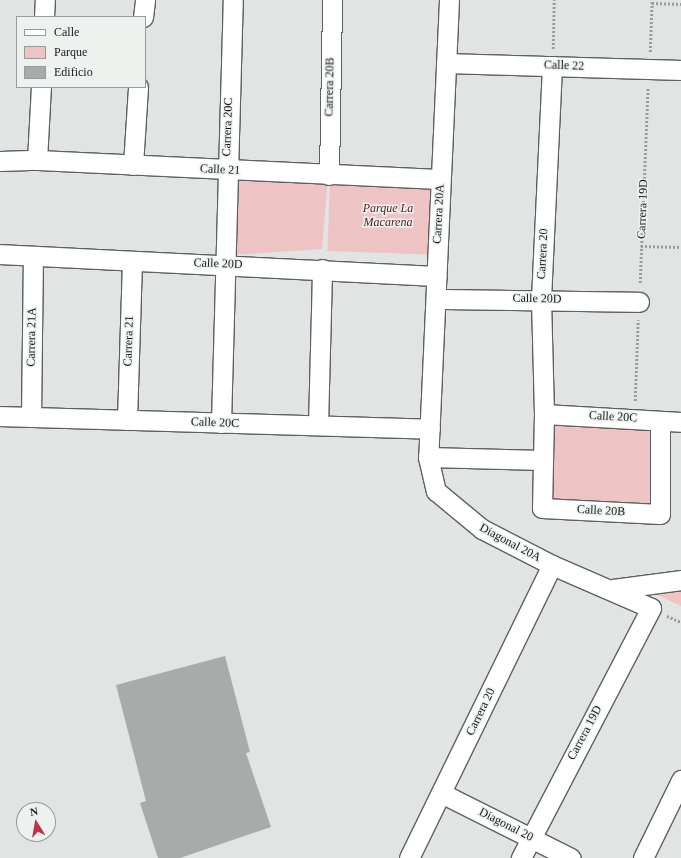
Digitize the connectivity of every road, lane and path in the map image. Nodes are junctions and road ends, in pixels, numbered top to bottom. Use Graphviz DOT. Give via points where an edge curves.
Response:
graph roads {
  1 [pos="45,0"];
  2 [pos="145,0"];
  3 [pos="234,0"];
  4 [pos="332,0"];
  5 [pos="449,0"];
  6 [pos="554,0"];
  7 [pos="652,2"];
  8 [pos="681,4"];
  9 [pos="44,16"];
  10 [pos="144,16"];
  11 [pos="446,63"];
  12 [pos="552,66"];
  13 [pos="649,69"];
  14 [pos="681,70"];
  15 [pos="40,88"];
  16 [pos="138,88"];
  17 [pos="37,160"];
  18 [pos="0,161"];
  19 [pos="133,165"];
  20 [pos="226,171"];
  21 [pos="329,175"];
  22 [pos="440,179"];
  23 [pos="641,246"];
  24 [pos="681,248"];
  25 [pos="0,254"];
  26 [pos="33,256"];
  27 [pos="132,261"];
  28 [pos="225,264"];
  29 [pos="322,269"];
  30 [pos="436,276"];
  31 [pos="436,299"];
  32 [pos="541,299"];
  33 [pos="639,302"];
  34 [pos="544,414"];
  35 [pos="0,416"];
  36 [pos="31,417"];
  37 [pos="634,418"];
  38 [pos="127,420"];
  39 [pos="660,422"];
  40 [pos="681,422"];
  41 [pos="221,423"];
  42 [pos="318,425"];
  43 [pos="430,429"];
  44 [pos="428,457"];
  45 [pos="542,460"];
  46 [pos="542,508"];
  47 [pos="552,565"];
  48 [pos="681,580"];
  49 [pos="612,589"];
  50 [pos="650,608"];
  51 [pos="681,780"];
  52 [pos="441,792"];
  53 [pos="531,838"];
  54 [pos="409,858"];
  55 [pos="521,858"];
  56 [pos="571,858"];
  57 [pos="643,858"];
  1 -- 9 [label="street"];
  2 -- 10 [label="street"];
  3 -- 20 [label="street, Carrera 20C"];
  4 -- 21 [label="street, Carrera 20B"];
  5 -- 11 [label="street, Carrera 20A"];
  6 -- 12 [label="path"];
  7 -- 8 [label="path"];
  7 -- 13 [label="path, Carrera 19D"];
  11 -- 12 [label="street, Calle 22"];
  11 -- 22 [label="street, Carrera 20A"];
  12 -- 13 [label="street, Calle 22"];
  12 -- 32 [label="street, Carrera 20"];
  13 -- 14 [label="street, Calle 22"];
  13 -- 23 [label="path, Carrera 19D"];
  15 -- 17 [label="street"];
  16 -- 19 [label="street"];
  17 -- 18 [label="street, Calle 21"];
  17 -- 19 [label="street, Calle 21"];
  19 -- 20 [label="street, Calle 21"];
  20 -- 21 [label="street, Calle 21"];
  20 -- 28 [label="street, Carrera 20C"];
  21 -- 22 [label="street, Calle 21"];
  22 -- 30 [label="street, Carrera 20A"];
  23 -- 24 [label="path"];
  23 -- 33 [label="path, Carrera 19D"];
  25 -- 26 [label="street, Calle 20D"];
  26 -- 27 [label="street, Calle 20D"];
  26 -- 36 [label="street, Carrera 21A"];
  27 -- 28 [label="street, Calle 20D"];
  27 -- 38 [label="street, Carrera 21"];
  28 -- 29 [label="street, Calle 20D"];
  28 -- 41 [label="street, Carrera 20C"];
  29 -- 30 [label="street, Calle 20D"];
  29 -- 42 [label="street"];
  30 -- 31 [label="street, Carrera 20A"];
  31 -- 32 [label="street, Calle 20D"];
  31 -- 43 [label="street, Carrera 20A"];
  32 -- 33 [label="street, Calle 20D"];
  32 -- 34 [label="street, Carrera 20"];
  33 -- 37 [label="path, Carrera 19D"];
  34 -- 37 [label="street, Calle 20C"];
  34 -- 45 [label="street, Carrera 20"];
  35 -- 36 [label="street, Calle 20C"];
  36 -- 38 [label="street, Calle 20C"];
  37 -- 39 [label="street, Calle 20C"];
  38 -- 41 [label="street, Calle 20C"];
  39 -- 40 [label="street, Calle 20C"];
  39 -- 46 [label="street, Calle 20B" via="660,514"];
  41 -- 42 [label="street, Calle 20C"];
  42 -- 43 [label="street, Calle 20C"];
  43 -- 44 [label="street, Diagonal 20A"];
  44 -- 45 [label="street"];
  44 -- 47 [label="street, Diagonal 20A" via="436,491 458,512 482,529"];
  45 -- 46 [label="street, Carrera 20"];
  47 -- 49 [label="street, Diagonal 20A"];
  47 -- 52 [label="street, Carrera 20"];
  48 -- 49 [label="street"];
  49 -- 50 [label="street, Diagonal 20A"];
  50 -- 53 [label="street, Carrera 19D"];
  51 -- 57 [label="street"];
  52 -- 53 [label="street, Diagonal 20"];
  52 -- 54 [label="street, Carrera 20"];
  53 -- 55 [label="street, Carrera 19D"];
  53 -- 56 [label="street, Diagonal 20"];
}
